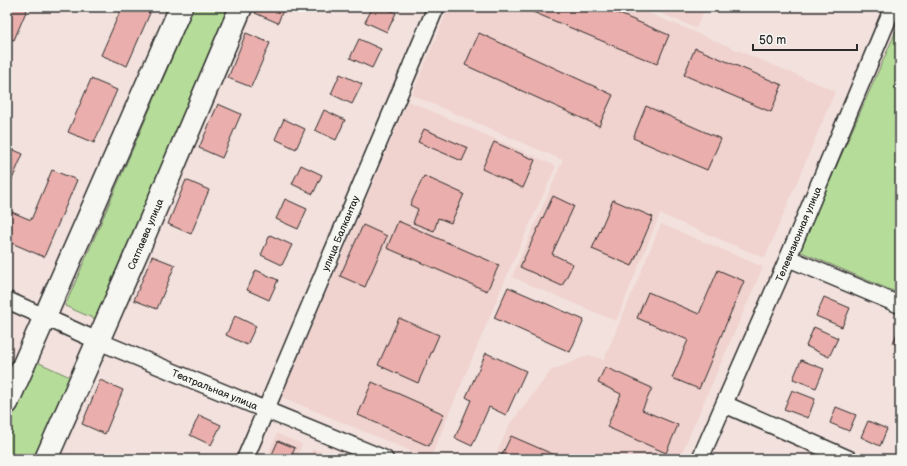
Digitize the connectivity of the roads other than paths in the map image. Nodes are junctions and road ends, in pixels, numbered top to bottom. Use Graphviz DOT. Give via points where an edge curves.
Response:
graph roads {
  1 [pos="181,7"];
  2 [pos="242,7"];
  3 [pos="436,7"];
  4 [pos="894,7"];
  5 [pos="788,258"];
  6 [pos="7,300"];
  7 [pos="900,305"];
  8 [pos="45,316"];
  9 [pos="98,341"];
  10 [pos="7,402"];
  11 [pos="724,404"];
  12 [pos="266,410"];
  13 [pos="46,459"];
  14 [pos="245,459"];
  15 [pos="385,459"];
  16 [pos="700,459"];
  17 [pos="849,459"];
  1 -- 8 [label="main road"];
  2 -- 9 [label="main road, Сатпаева улица"];
  3 -- 12 [label="street, улица Балкантау"];
  4 -- 5 [label="street, Телевизионная улица"];
  5 -- 7 [label="street"];
  5 -- 11 [label="street, Телевизионная улица"];
  6 -- 8 [label="street, Театральная улица"];
  8 -- 9 [label="street, Театральная улица"];
  8 -- 10 [label="main road"];
  9 -- 12 [label="street, Театральная улица"];
  9 -- 13 [label="main road, Сатпаева улица"];
  11 -- 16 [label="street, Телевизионная улица"];
  11 -- 17 [label="street"];
  12 -- 14 [label="street, улица Балкантау"];
  12 -- 15 [label="street, Театральная улица"];
}
